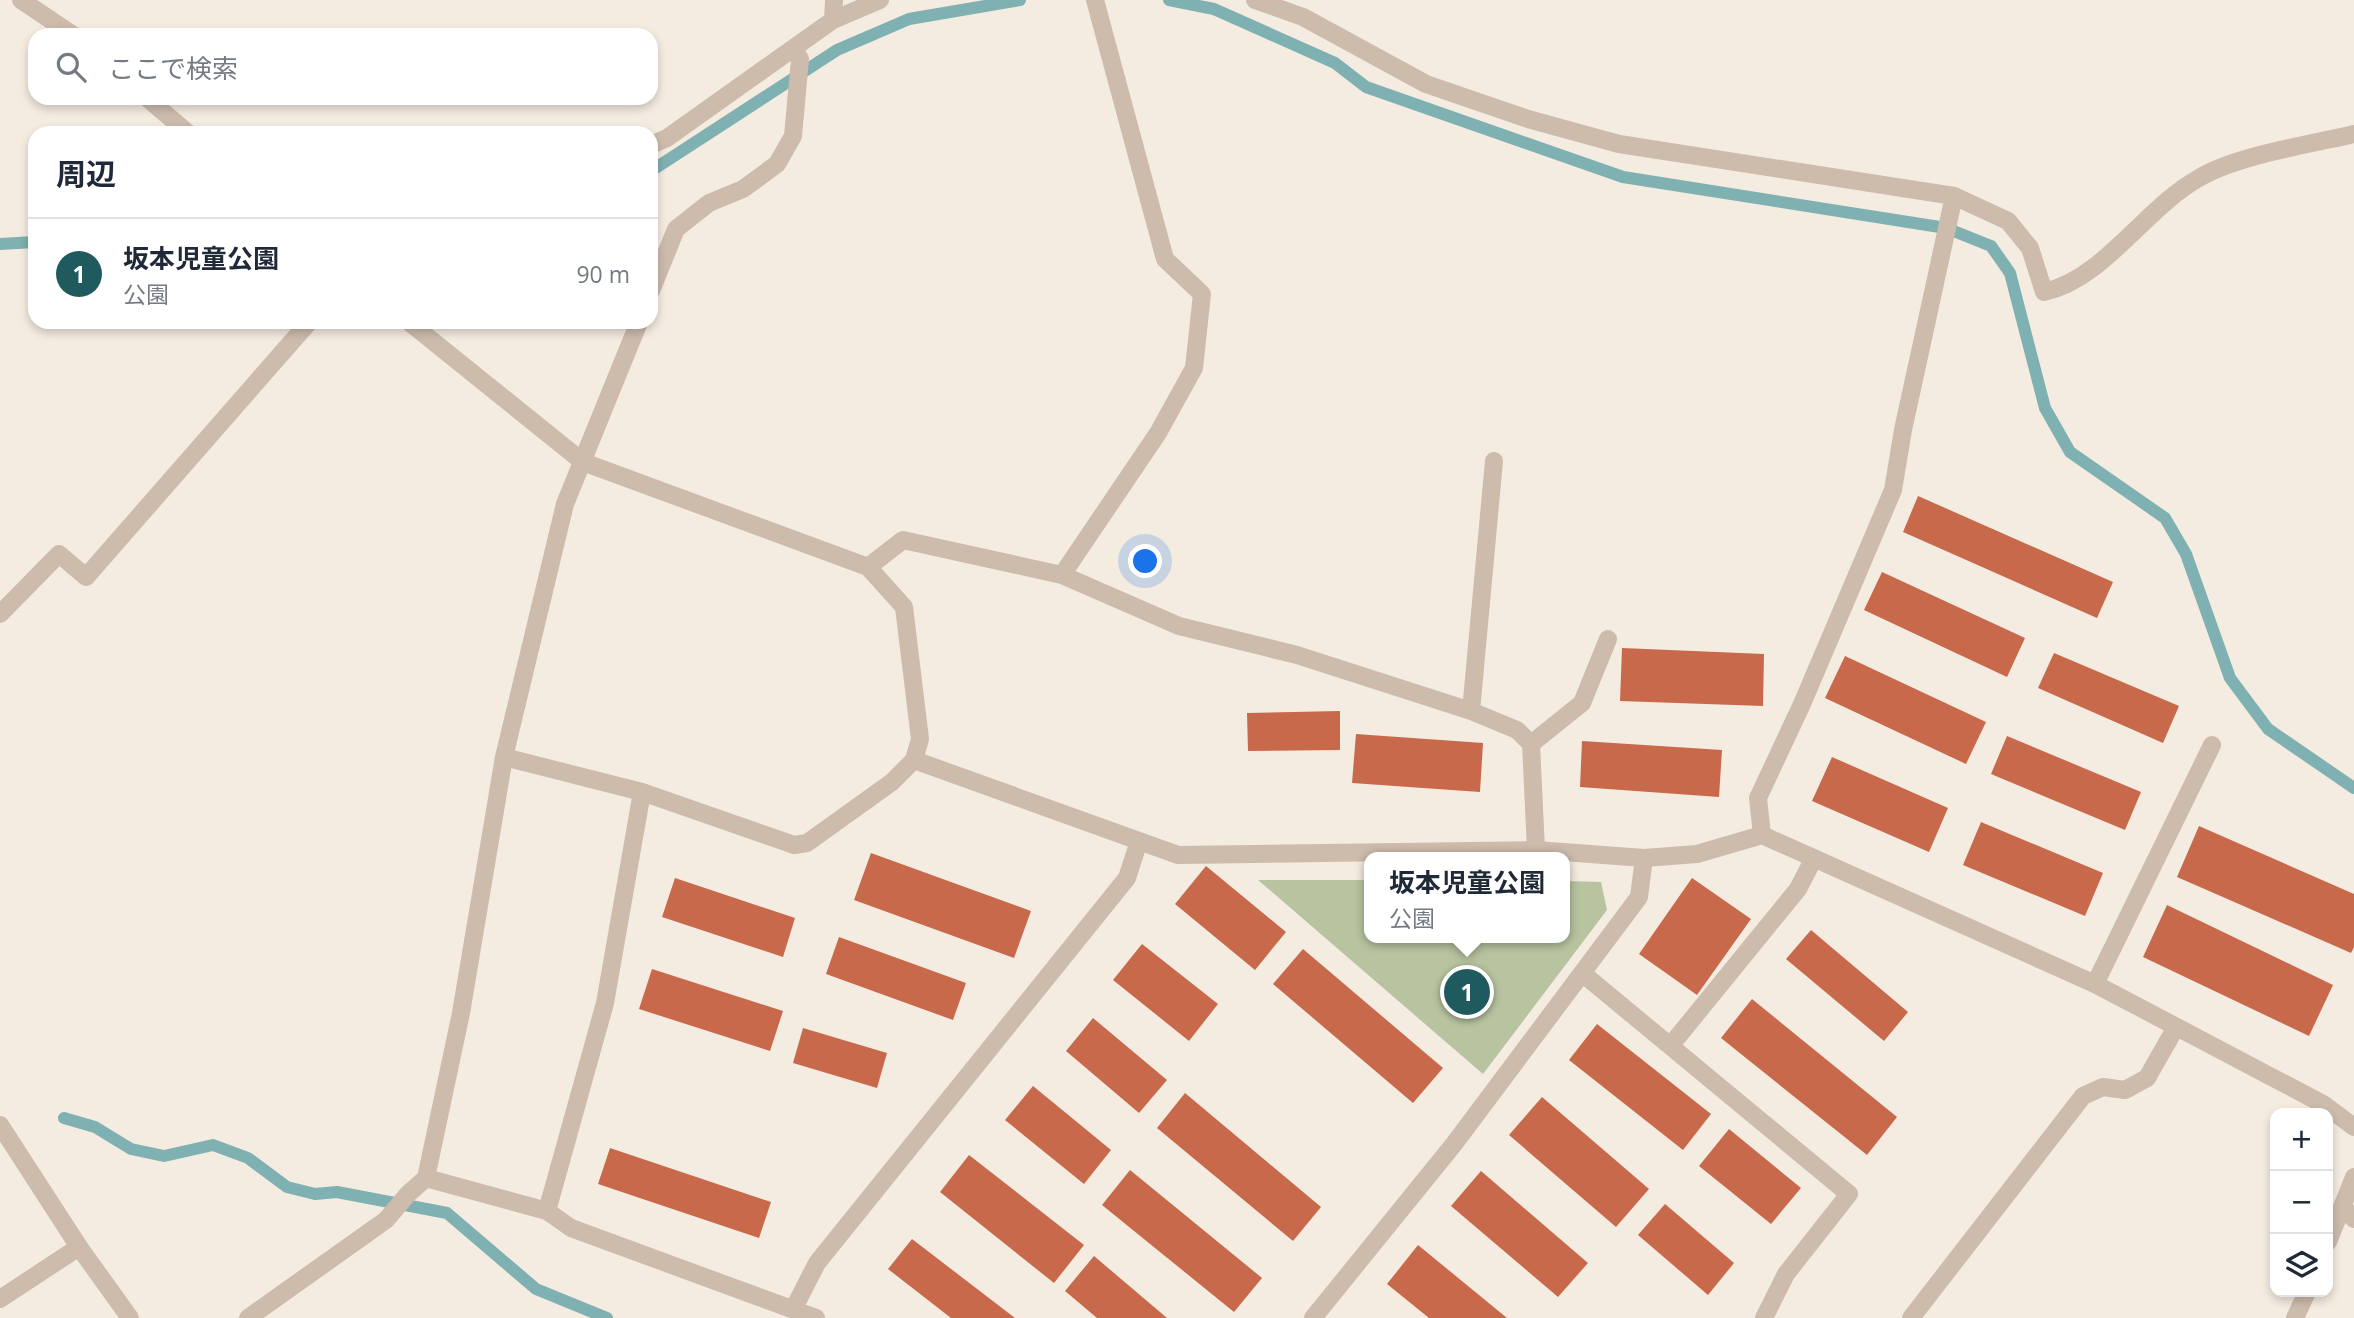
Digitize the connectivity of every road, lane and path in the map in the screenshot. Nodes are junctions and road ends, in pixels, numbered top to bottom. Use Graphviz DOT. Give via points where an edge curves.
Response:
graph roads {
  1 [pos="21,0"];
  2 [pos="834,0"];
  3 [pos="880,0"];
  4 [pos="1095,0"];
  5 [pos="1255,0"];
  6 [pos="833,20"];
  7 [pos="63,28"];
  8 [pos="793,49"];
  9 [pos="155,105"];
  10 [pos="180,126"];
  11 [pos="2354,134"];
  12 [pos="658,142"];
  13 [pos="1954,196"];
  14 [pos="658,274"];
  15 [pos="303,329"];
  16 [pos="418,329"];
  17 [pos="636,329"];
  18 [pos="1493,461"];
  19 [pos="583,462"];
  20 [pos="868,567"];
  21 [pos="1062,575"];
  22 [pos="0,614"];
  23 [pos="1608,639"];
  24 [pos="1471,711"];
  25 [pos="1531,744"];
  26 [pos="2212,744"];
  27 [pos="504,757"];
  28 [pos="914,760"];
  29 [pos="642,792"];
  30 [pos="1762,835"];
  31 [pos="1139,841"];
  32 [pos="1536,849"];
  33 [pos="1644,858"];
  34 [pos="1814,858"];
  35 [pos="1581,974"];
  36 [pos="2095,984"];
  37 [pos="2176,1027"];
  38 [pos="1671,1045"];
  39 [pos="0,1125"];
  40 [pos="2354,1127"];
  41 [pos="2354,1177"];
  42 [pos="426,1178"];
  43 [pos="547,1211"];
  44 [pos="2348,1213"];
  45 [pos="2333,1235"];
  46 [pos="79,1247"];
  47 [pos="2304,1297"];
  48 [pos="0,1299"];
  49 [pos="794,1308"];
  50 [pos="130,1318"];
  51 [pos="247,1318"];
  52 [pos="816,1318"];
  53 [pos="1313,1318"];
  54 [pos="1765,1318"];
  55 [pos="1911,1318"];
  56 [pos="2295,1318"];
  1 -- 7 [label="street"];
  2 -- 6 [label="street"];
  3 -- 6 [label="street"];
  4 -- 21 [label="street" via="1165,259 1202,295 1194,368 1158,433"];
  5 -- 13 [label="street" via="1303,18 1426,84 1606,141"];
  6 -- 8 [label="street"];
  8 -- 12 [label="street"];
  8 -- 14 [label="street" via="800,60 793,136 777,164 743,189 709,202 676,229"];
  9 -- 10 [label="street"];
  11 -- 13 [label="street" via="2230,164 2199,178 2164,202 2087,273 2044,292 2030,248 2008,220"];
  13 -- 30 [label="street" via="1893,490 1758,798"];
  15 -- 22 [label="street" via="86,577 59,554"];
  16 -- 19 [label="street"];
  17 -- 19 [label="street"];
  18 -- 24 [label="street"];
  19 -- 20 [label="street"];
  19 -- 27 [label="street" via="565,505"];
  20 -- 21 [label="street" via="902,540"];
  20 -- 28 [label="street" via="904,607 920,739"];
  21 -- 24 [label="street" via="1179,626 1297,655"];
  23 -- 25 [label="street" via="1582,703"];
  24 -- 25 [label="street" via="1517,730"];
  25 -- 32 [label="street"];
  26 -- 36 [label="street"];
  27 -- 29 [label="street"];
  27 -- 42 [label="street" via="461,1013"];
  28 -- 29 [label="street" via="882,790 807,843 794,845"];
  28 -- 31 [label="street"];
  29 -- 43 [label="street" via="605,1003"];
  30 -- 33 [label="street" via="1697,854"];
  30 -- 34 [label="street"];
  31 -- 32 [label="street" via="1178,855"];
  31 -- 49 [label="street" via="1127,878 817,1262"];
  32 -- 33 [label="street"];
  33 -- 35 [label="street" via="1639,897"];
  34 -- 36 [label="street"];
  34 -- 38 [label="street" via="1798,889"];
  35 -- 38 [label="street"];
  35 -- 53 [label="street" via="1454,1144"];
  36 -- 37 [label="street"];
  37 -- 40 [label="street" via="2323,1104"];
  37 -- 55 [label="street" via="2147,1078 2124,1090 2102,1087 2083,1096"];
  38 -- 54 [label="street" via="1849,1194 1786,1274"];
  39 -- 46 [label="street"];
  41 -- 44 [label="street"];
  42 -- 43 [label="street"];
  42 -- 51 [label="street" via="386,1220"];
  43 -- 49 [label="street" via="571,1228"];
  44 -- 45 [label="street"];
  46 -- 48 [label="street"];
  46 -- 50 [label="street"];
  47 -- 56 [label="street"];
  49 -- 52 [label="street"];
}
